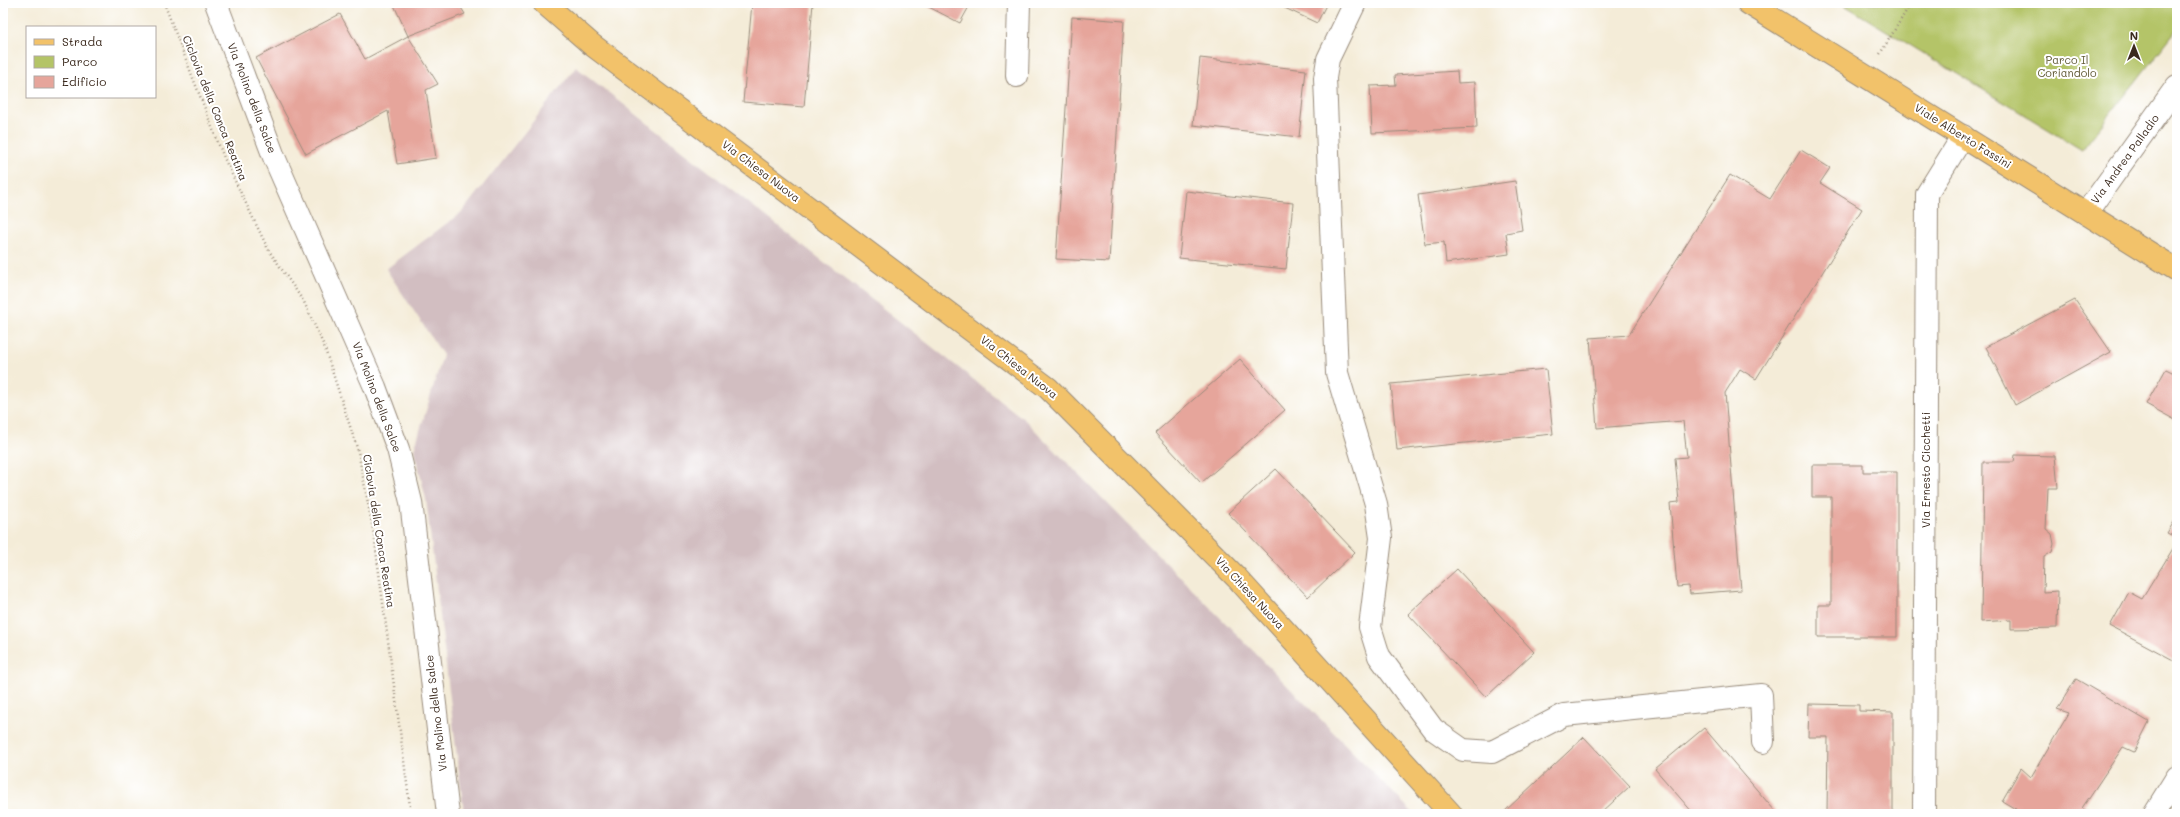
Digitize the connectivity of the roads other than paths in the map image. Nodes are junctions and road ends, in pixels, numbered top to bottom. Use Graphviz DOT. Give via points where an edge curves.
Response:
graph roads {
  1 [pos="216,3"];
  2 [pos="544,3"];
  3 [pos="1020,3"];
  4 [pos="1355,3"];
  5 [pos="1748,3"];
  6 [pos="1017,76"];
  7 [pos="2177,86"];
  8 [pos="1963,136"];
  9 [pos="2086,213"];
  10 [pos="2177,270"];
  11 [pos="1763,742"];
  12 [pos="2177,777"];
  13 [pos="448,814"];
  14 [pos="1451,814"];
  15 [pos="1924,814"];
  16 [pos="2154,814"];
  1 -- 13 [label="street, Via Molino della Salce" via="274,157 376,387 398,449 411,502"];
  2 -- 14 [label="main road, Via Chiesa Nuova" via="591,44 1048,388 1237,578"];
  3 -- 6 [label="street"];
  4 -- 11 [label="street" via="1328,59 1325,78 1337,373 1376,504 1381,538 1370,627 1379,656 1433,729 1463,750 1492,752 1564,715 1761,695"];
  5 -- 8 [label="main road, Viale Alberto Fassini"];
  7 -- 9 [label="street, Via Andrea Palladio"];
  8 -- 9 [label="main road, Viale Alberto Fassini"];
  8 -- 15 [label="street, Via Ernesto Cicchetti" via="1927,194"];
  9 -- 10 [label="main road, Viale Alberto Fassini"];
  12 -- 16 [label="street"];
}
